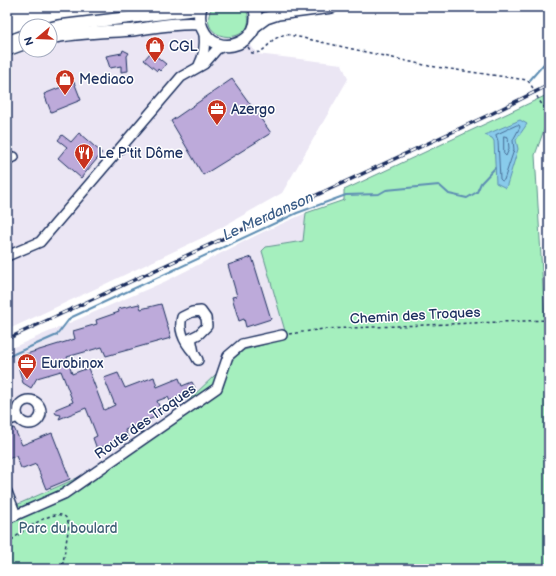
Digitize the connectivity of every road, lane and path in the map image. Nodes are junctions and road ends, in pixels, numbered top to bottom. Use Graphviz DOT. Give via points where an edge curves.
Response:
graph roads {
  1 [pos="197,7"];
  2 [pos="201,7"];
  3 [pos="254,7"];
  4 [pos="332,7"];
  5 [pos="58,26"];
  6 [pos="255,26"];
  7 [pos="202,28"];
  8 [pos="58,37"];
  9 [pos="18,38"];
  10 [pos="7,42"];
  11 [pos="242,42"];
  12 [pos="225,46"];
  13 [pos="18,47"];
  14 [pos="7,50"];
  15 [pos="197,68"];
  16 [pos="549,110"];
  17 [pos="7,256"];
  18 [pos="549,320"];
  19 [pos="282,335"];
  20 [pos="18,417"];
  21 [pos="7,421"];
  22 [pos="7,492"];
  23 [pos="16,515"];
  24 [pos="7,519"];
  25 [pos="7,544"];
  26 [pos="62,569"];
  1 -- 5 [label="main road" via="193,10"];
  2 -- 7 [label="main road" via="199,17"];
  3 -- 6 [label="main road"];
  4 -- 6 [label="main road" via="278,14 266,18"];
  6 -- 11 [label="main road"];
  7 -- 8 [label="main road" via="185,23"];
  7 -- 12 [label="main road" via="213,41"];
  7 -- 15 [label="street" via="204,54"];
  9 -- 10 [label="main road"];
  11 -- 12 [label="main road"];
  11 -- 16 [label="path" via="252,53 257,54 265,50 274,39 285,34 429,66 527,80 533,86 540,103"];
  12 -- 15 [label="street" via="217,49"];
  13 -- 14 [label="main road"];
  15 -- 17 [label="street" via="181,77 40,242"];
  18 -- 19 [label="path, Chemin des Troques" via="324,329"];
  19 -- 23 [label="street, Route des Troques" via="242,344 228,356 217,388 64,494"];
  20 -- 21 [label="street"];
  22 -- 23 [label="street"];
  23 -- 24 [label="street, Route des Troques"];
  25 -- 26 [label="path" via="30,526 46,518 63,515 69,525"];
}
